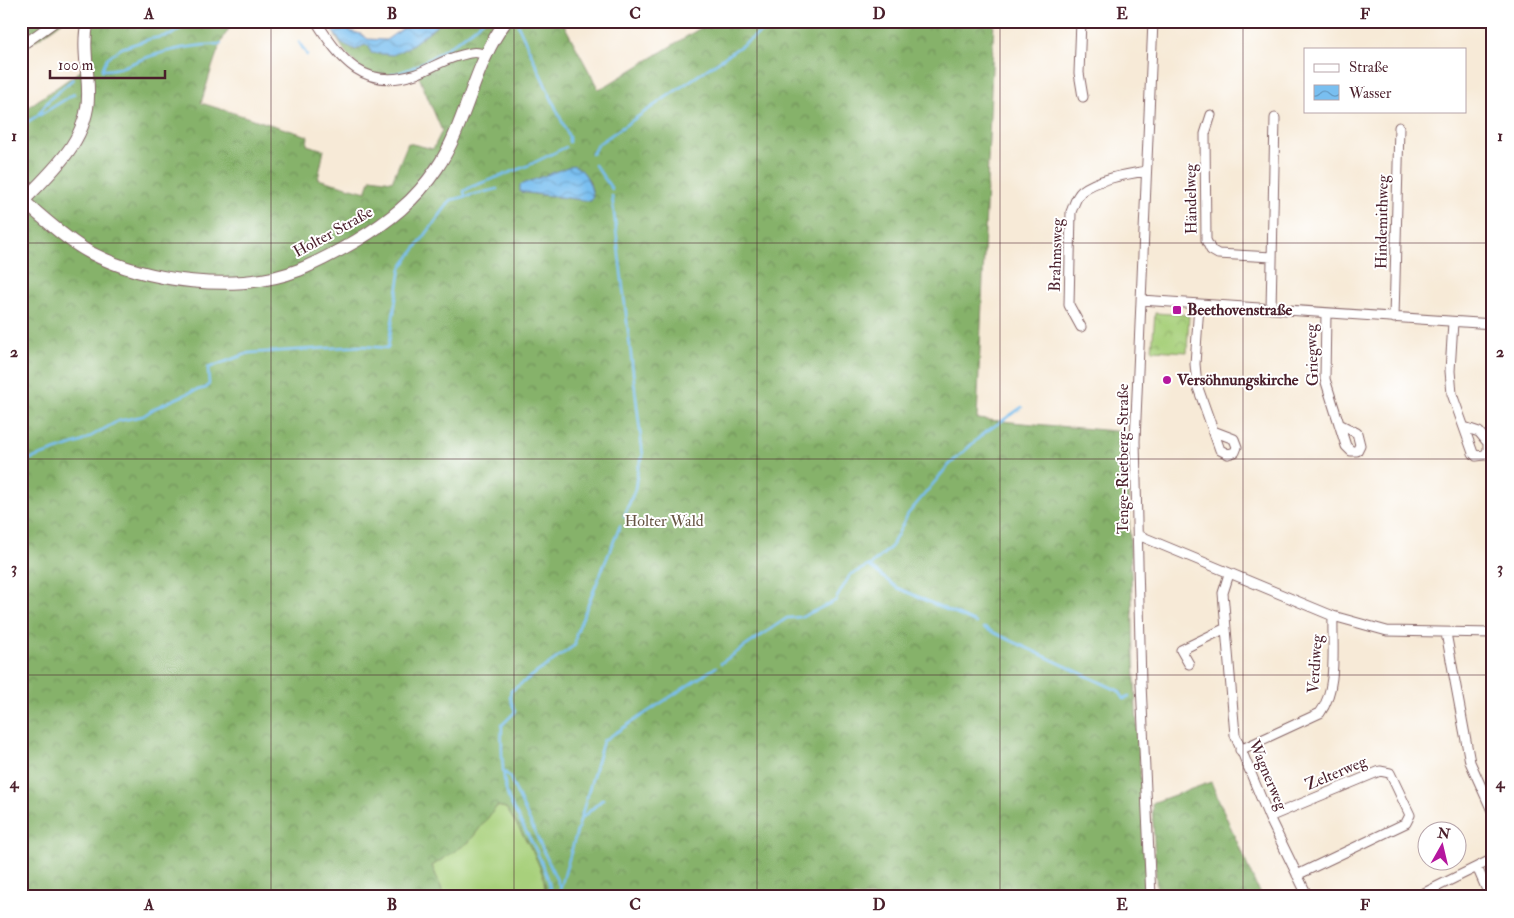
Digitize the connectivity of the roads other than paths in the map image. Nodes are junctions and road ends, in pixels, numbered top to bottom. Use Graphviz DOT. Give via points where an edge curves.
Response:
graph roads {
  1 [pos="56,21"];
  2 [pos="88,21"];
  3 [pos="316,21"];
  4 [pos="506,21"];
  5 [pos="1081,21"];
  6 [pos="1153,21"];
  7 [pos="21,46"];
  8 [pos="487,56"];
  9 [pos="1083,97"];
  10 [pos="1211,116"];
  11 [pos="1275,118"];
  12 [pos="1399,127"];
  13 [pos="1146,171"];
  14 [pos="22,202"];
  15 [pos="1272,257"];
  16 [pos="1141,300"];
  17 [pos="1200,305"];
  18 [pos="1270,309"];
  19 [pos="1326,313"];
  20 [pos="1394,318"];
  21 [pos="1453,322"];
  22 [pos="1493,324"];
  23 [pos="1081,327"];
  24 [pos="1339,424"];
  25 [pos="1464,427"];
  26 [pos="1213,431"];
  27 [pos="1138,535"];
  28 [pos="1229,574"];
  29 [pos="1333,616"];
  30 [pos="1226,628"];
  31 [pos="1446,633"];
  32 [pos="1493,633"];
  33 [pos="1188,664"];
  34 [pos="1240,750"];
  35 [pos="1493,813"];
  36 [pos="1269,817"];
  37 [pos="1493,859"];
  38 [pos="1476,867"];
  39 [pos="1297,875"];
  40 [pos="1150,897"];
  41 [pos="1308,897"];
  42 [pos="1416,897"];
  43 [pos="1490,897"];
  1 -- 7 [label="street"];
  2 -- 14 [label="street" via="85,46 89,92 81,132 70,151"];
  3 -- 8 [label="street" via="356,71 377,79 401,78 476,51"];
  4 -- 8 [label="street, Holter Straße"];
  5 -- 9 [label="street" via="1079,73"];
  6 -- 13 [label="street, Tenge-Rietberg-Straße"];
  8 -- 14 [label="street, Holter Straße" via="452,142 408,205 351,244 298,270 272,278 233,283 159,276 87,252"];
  10 -- 15 [label="street, Händelweg" via="1206,134 1206,240 1211,250 1218,254"];
  11 -- 15 [label="street"];
  12 -- 20 [label="street, Hindemithweg"];
  13 -- 16 [label="street, Tenge-Rietberg-Straße"];
  13 -- 23 [label="street, Brahmsweg" via="1115,177 1083,190 1076,199 1072,212 1069,304"];
  15 -- 18 [label="street"];
  16 -- 17 [label="street"];
  16 -- 27 [label="street, Tenge-Rietberg-Straße" via="1135,441"];
  17 -- 18 [label="street"];
  17 -- 26 [label="street" via="1194,364 1197,385"];
  18 -- 19 [label="street"];
  19 -- 20 [label="street"];
  19 -- 24 [label="street, Griegweg" via="1325,379"];
  20 -- 21 [label="street"];
  21 -- 22 [label="street"];
  21 -- 25 [label="street" via="1452,394"];
  27 -- 28 [label="street"];
  27 -- 40 [label="street, Tenge-Rietberg-Straße"];
  28 -- 29 [label="street"];
  28 -- 30 [label="street, Wagnerweg" via="1223,593"];
  29 -- 31 [label="street" via="1386,631"];
  29 -- 34 [label="street, Verdiweg" via="1331,692 1320,713"];
  30 -- 33 [label="street" via="1181,650"];
  30 -- 34 [label="street, Wagnerweg" via="1235,735"];
  31 -- 32 [label="street"];
  31 -- 35 [label="street" via="1470,762"];
  34 -- 36 [label="street, Wagnerweg"];
  36 -- 39 [label="street, Wagnerweg"];
  36 -- 39 [label="street, Zelterweg" via="1380,771 1390,773 1410,815 1406,823"];
  37 -- 38 [label="street"];
  38 -- 42 [label="street"];
  38 -- 43 [label="street"];
  39 -- 41 [label="street, Wagnerweg"];
}
